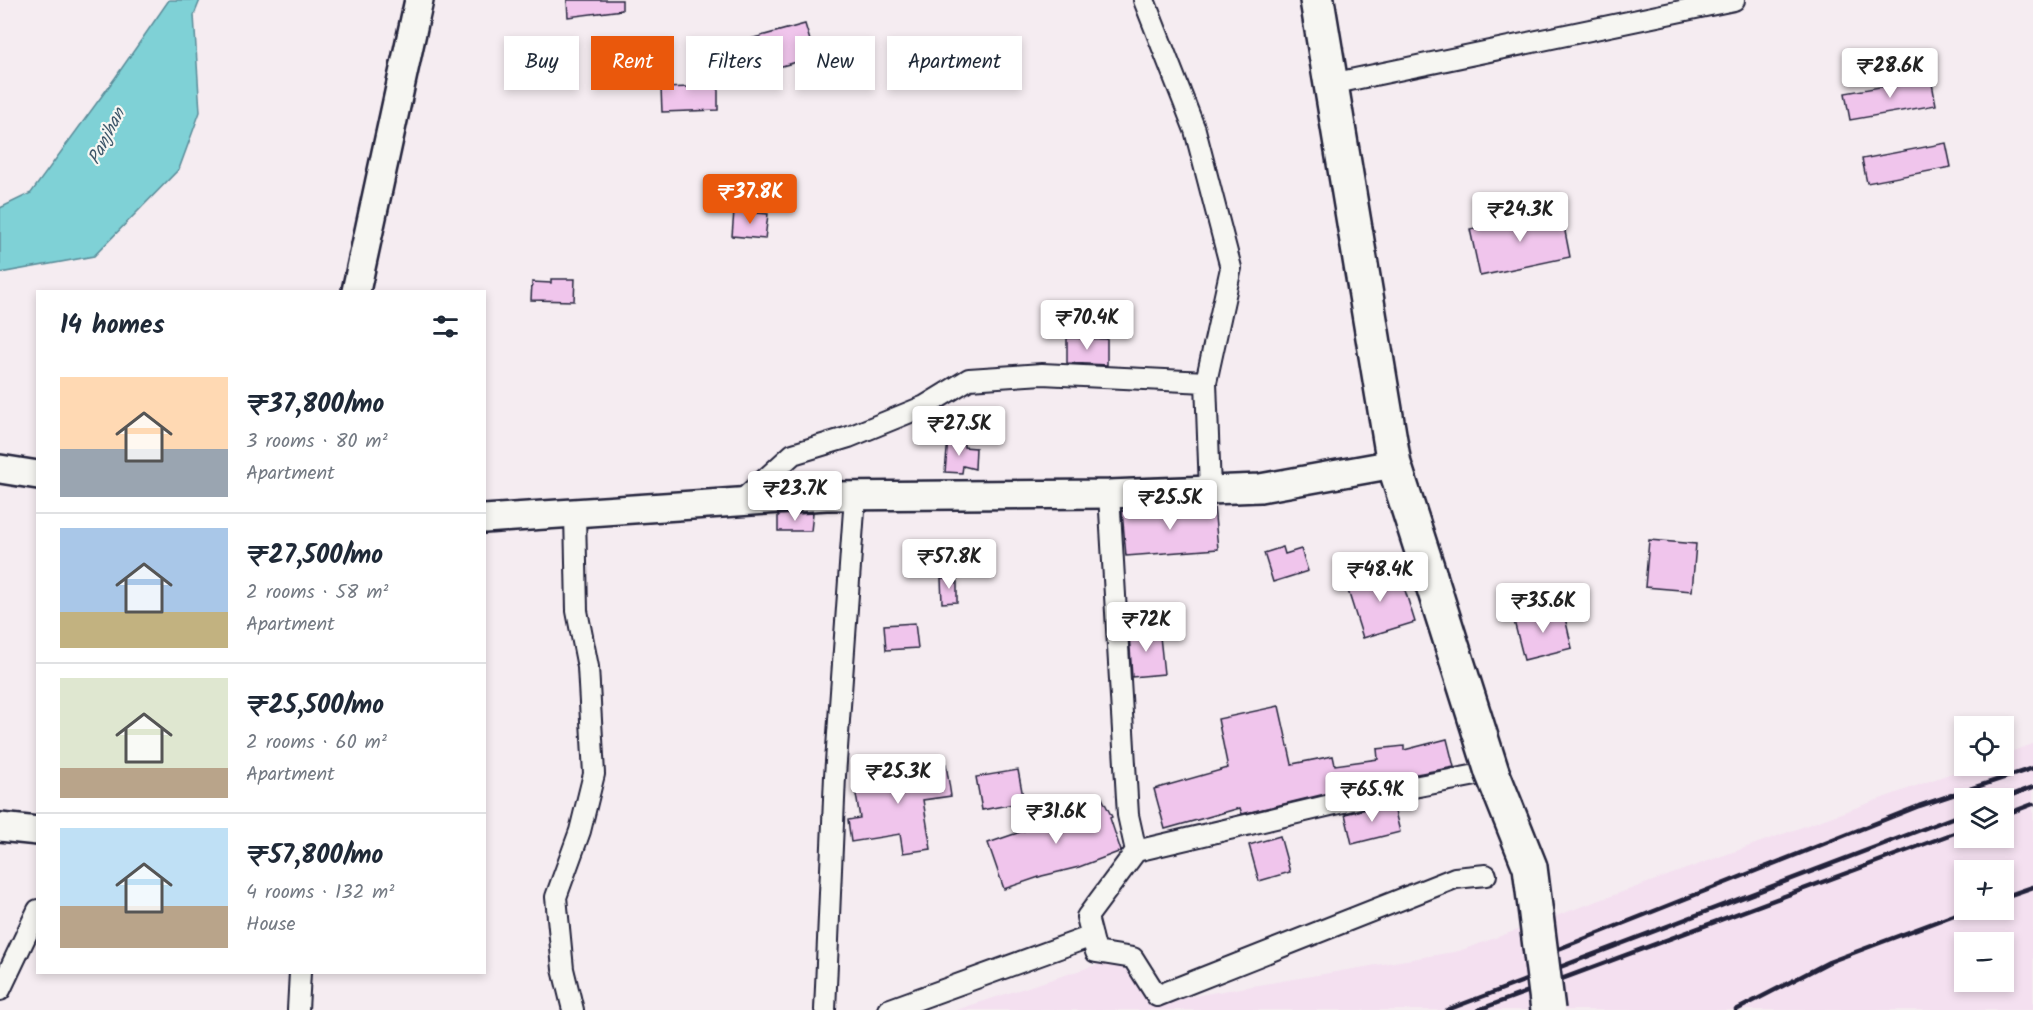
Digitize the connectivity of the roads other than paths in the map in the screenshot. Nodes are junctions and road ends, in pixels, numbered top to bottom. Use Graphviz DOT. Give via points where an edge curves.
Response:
graph roads {
  1 [pos="419,0"];
  2 [pos="1143,0"];
  3 [pos="1317,0"];
  4 [pos="1734,0"];
  5 [pos="1330,84"];
  6 [pos="356,290"];
  7 [pos="1206,382"];
  8 [pos="1394,464"];
  9 [pos="0,469"];
  10 [pos="36,475"];
  11 [pos="1210,490"];
  12 [pos="1109,494"];
  13 [pos="855,496"];
  14 [pos="740,502"];
  15 [pos="575,513"];
  16 [pos="486,519"];
  17 [pos="1492,772"];
  18 [pos="0,827"];
  19 [pos="36,831"];
  20 [pos="1136,851"];
  21 [pos="1486,875"];
  22 [pos="36,914"];
  23 [pos="1092,936"];
  24 [pos="300,974"];
  25 [pos="0,990"];
  26 [pos="298,1010"];
  27 [pos="573,1010"];
  28 [pos="825,1010"];
  29 [pos="888,1010"];
  30 [pos="1548,1010"];
  1 -- 6 [label="main road"];
  2 -- 7 [label="street" via="1195,130 1232,268"];
  3 -- 5 [label="highway"];
  4 -- 5 [label="street"];
  5 -- 8 [label="highway"];
  7 -- 11 [label="street"];
  7 -- 14 [label="street" via="1042,374 969,379 925,406 849,437 793,454"];
  8 -- 11 [label="main road" via="1260,488"];
  8 -- 17 [label="highway, bridge"];
  9 -- 10 [label="main road"];
  11 -- 12 [label="main road"];
  12 -- 13 [label="main road"];
  12 -- 20 [label="street" via="1128,815"];
  13 -- 14 [label="main road"];
  13 -- 28 [label="street" via="835,776"];
  14 -- 15 [label="main road"];
  15 -- 16 [label="main road"];
  15 -- 27 [label="street" via="577,611 588,667 594,774 580,831 556,897 563,969"];
  17 -- 20 [label="street" via="1377,794"];
  17 -- 30 [label="highway, bridge" via="1530,867"];
  18 -- 19 [label="main road"];
  20 -- 23 [label="street" via="1087,918"];
  21 -- 23 [label="street" via="1455,878 1157,996 1133,958 1096,952"];
  22 -- 25 [label="street"];
  23 -- 29 [label="street"];
  24 -- 26 [label="street"];
}
